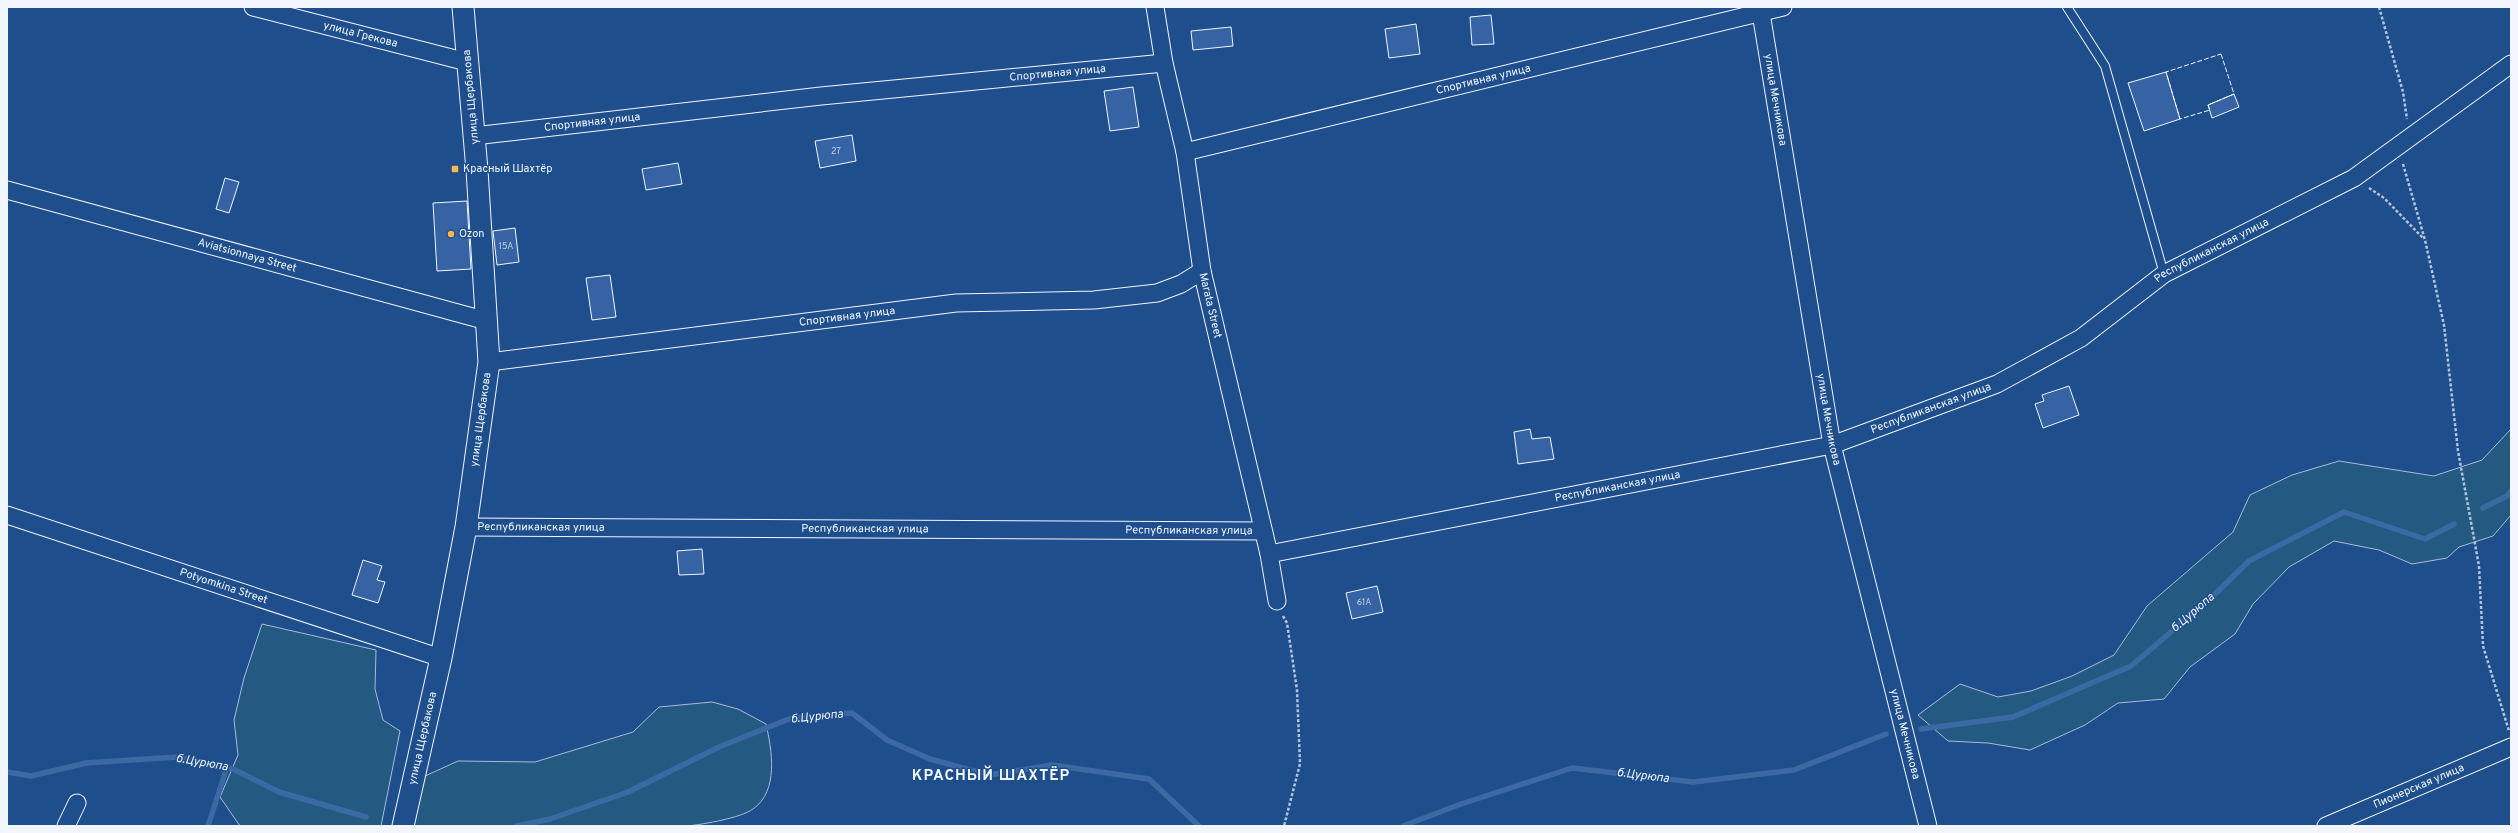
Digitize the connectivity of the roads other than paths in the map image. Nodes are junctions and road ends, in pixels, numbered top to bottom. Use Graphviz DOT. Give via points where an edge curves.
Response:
graph roads {
  1 [pos="253,7"];
  2 [pos="463,7"];
  3 [pos="1155,7"];
  4 [pos="1783,7"];
  5 [pos="2067,7"];
  6 [pos="1760,9"];
  7 [pos="467,62"];
  8 [pos="1164,63"];
  9 [pos="2511,64"];
  10 [pos="474,136"];
  11 [pos="1185,152"];
  12 [pos="7,190"];
  13 [pos="1202,271"];
  14 [pos="2164,274"];
  15 [pos="487,321"];
  16 [pos="489,362"];
  17 [pos="1832,445"];
  18 [pos="7,515"];
  19 [pos="466,527"];
  20 [pos="1263,531"];
  21 [pos="1269,554"];
  22 [pos="1277,601"];
  23 [pos="441,658"];
  24 [pos="2511,747"];
  25 [pos="76,803"];
  26 [pos="66,826"];
  27 [pos="403,826"];
  28 [pos="1928,826"];
  29 [pos="2326,826"];
  1 -- 7 [label="street, улица Грекова"];
  2 -- 7 [label="street, улица Щербакова"];
  3 -- 8 [label="street, Marata Street"];
  4 -- 6 [label="street, Спортивная улица"];
  5 -- 14 [label="lane" via="2105,66"];
  6 -- 11 [label="street, Спортивная улица"];
  6 -- 17 [label="street, улица Мечникова"];
  7 -- 10 [label="street, улица Щербакова"];
  8 -- 10 [label="street, Спортивная улица" via="821,96"];
  8 -- 11 [label="street, Marata Street"];
  9 -- 14 [label="street, Республиканская улица" via="2354,178"];
  10 -- 15 [label="street, улица Щербакова"];
  11 -- 13 [label="street, Marata Street"];
  12 -- 15 [label="street, Aviatsionnaya Street"];
  13 -- 16 [label="street, Спортивная улица" via="1181,284 1157,293 1094,300 956,303"];
  13 -- 20 [label="street, Marata Street"];
  14 -- 17 [label="street, Республиканская улица" via="2081,338 1997,384"];
  15 -- 16 [label="street, улица Щербакова"];
  16 -- 19 [label="street, улица Щербакова"];
  17 -- 21 [label="street, Республиканская улица"];
  17 -- 28 [label="street, улица Мечникова"];
  18 -- 23 [label="street, Potyomkina Street"];
  19 -- 20 [label="street, Республиканская улица"];
  19 -- 23 [label="street, улица Щербакова"];
  20 -- 21 [label="street, Marata Street"];
  21 -- 22 [label="street, Marata Street"];
  23 -- 27 [label="street, улица Щербакова"];
  24 -- 29 [label="street, Пионерская улица"];
  25 -- 26 [label="street"];
}
